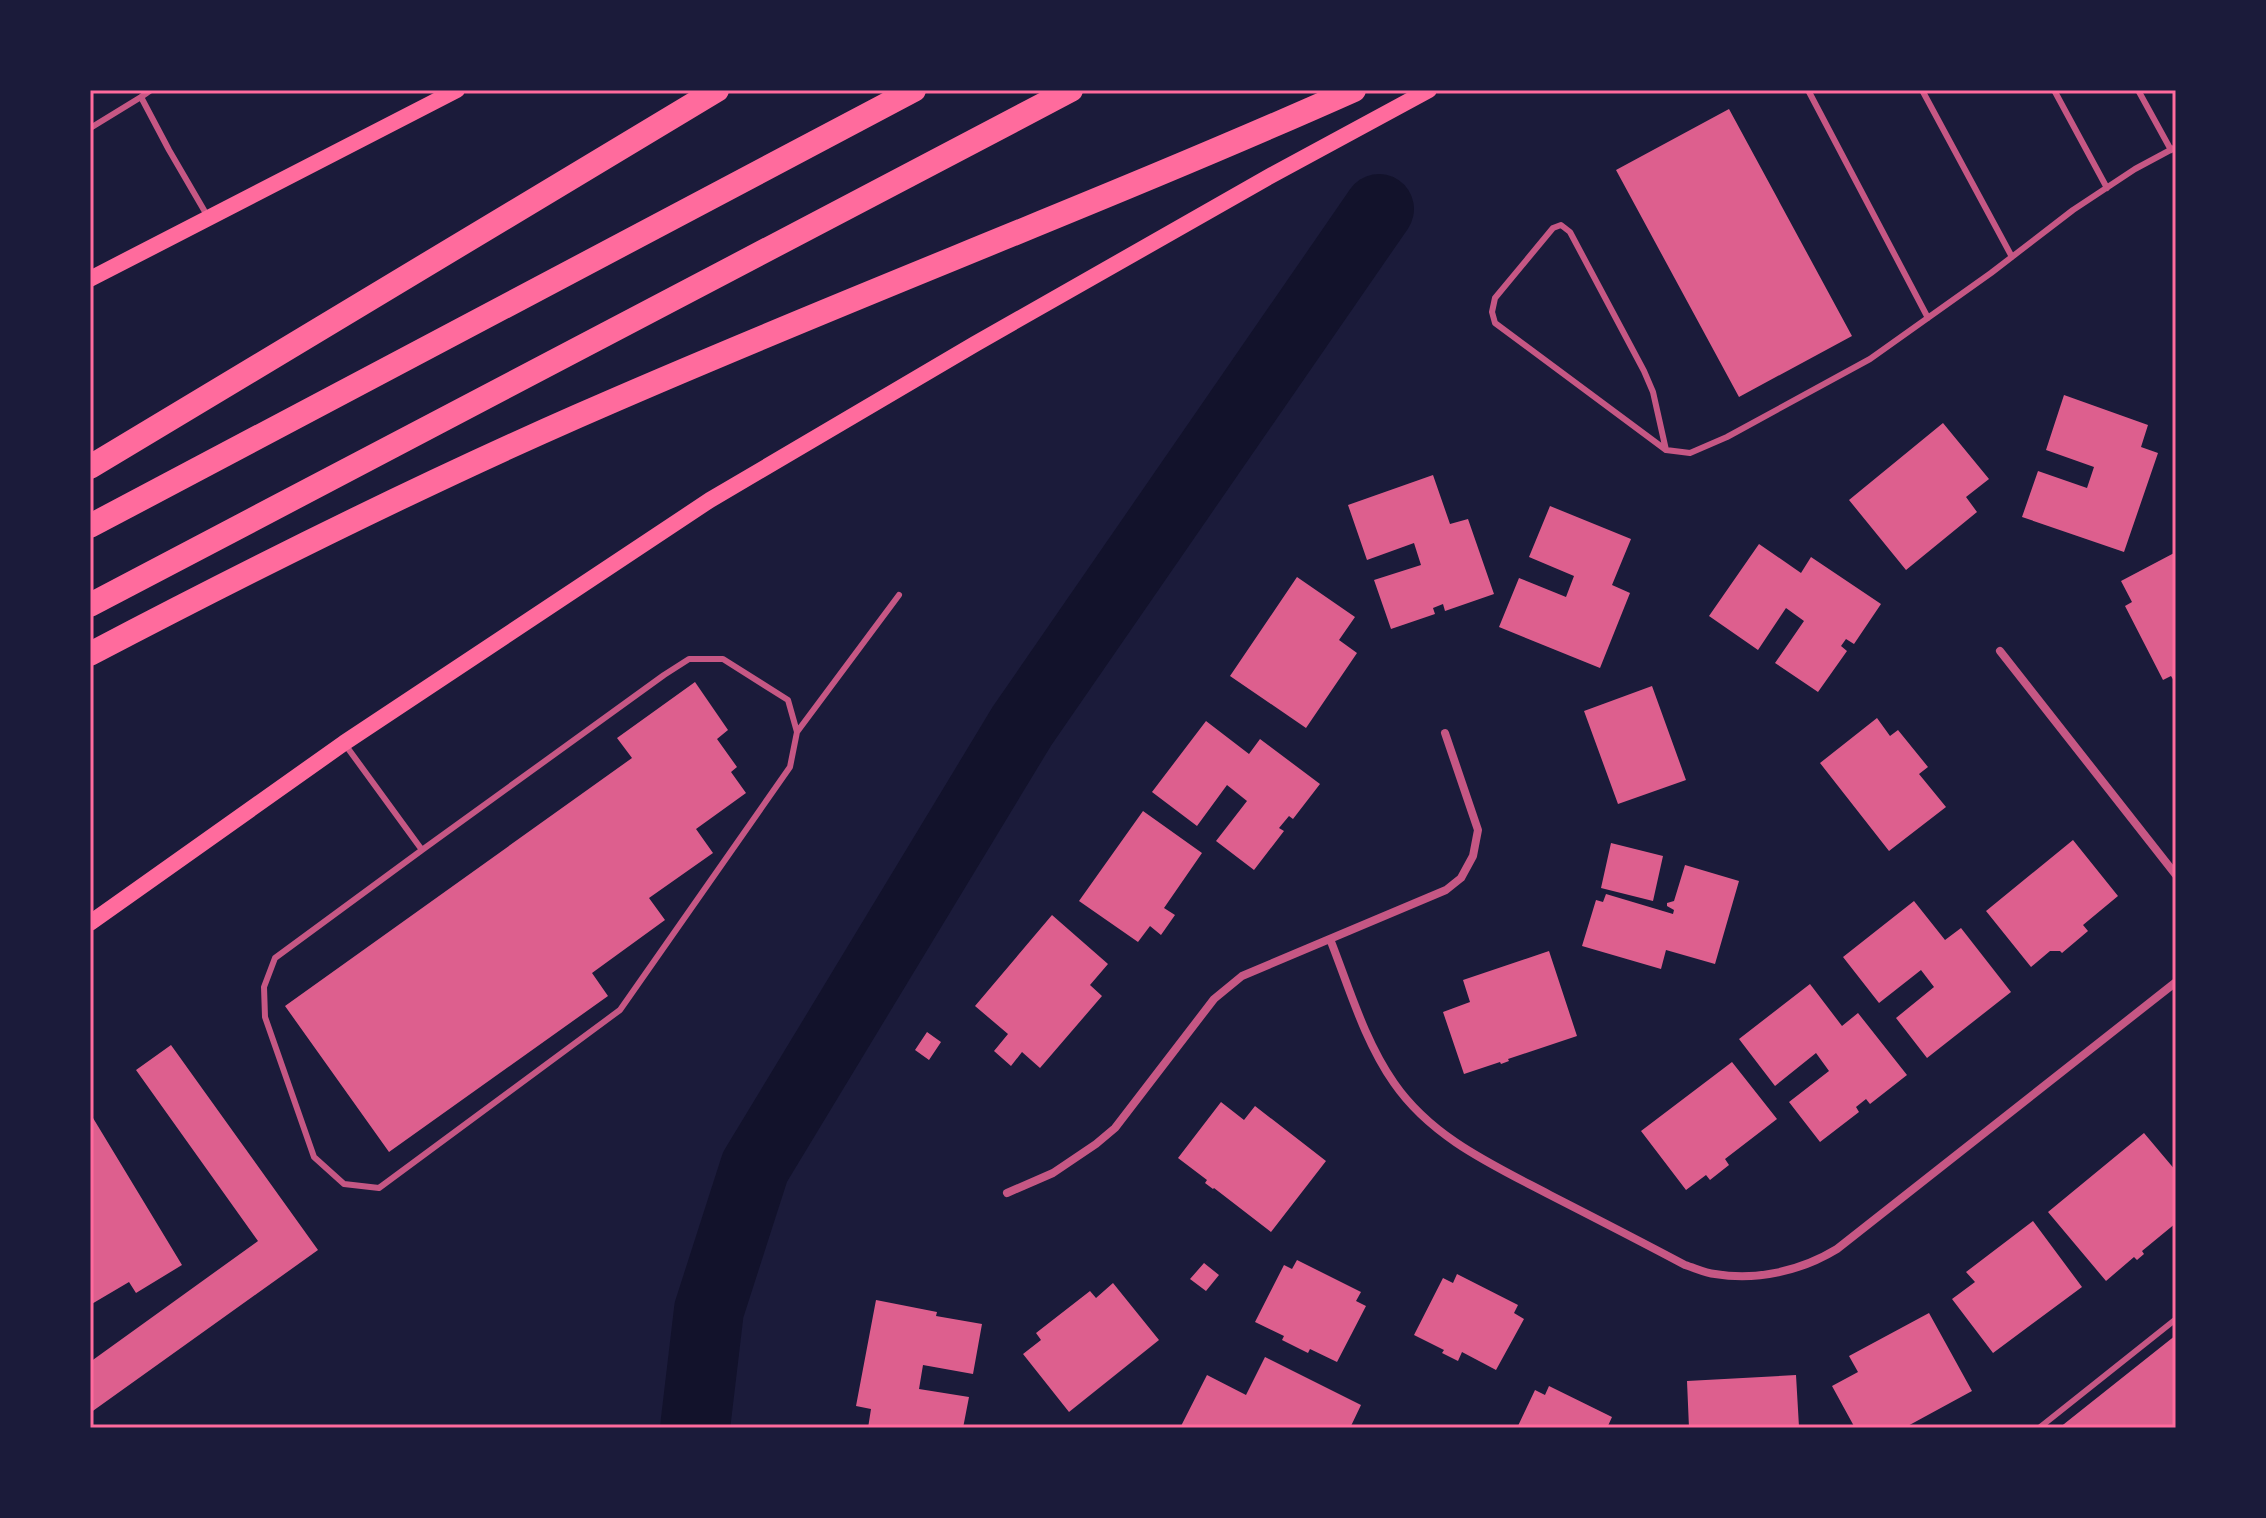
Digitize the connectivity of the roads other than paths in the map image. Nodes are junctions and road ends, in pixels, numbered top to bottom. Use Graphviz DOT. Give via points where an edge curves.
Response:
graph roads {
  1 [pos="151,90"];
  2 [pos="457,90"];
  3 [pos="717,90"];
  4 [pos="914,90"];
  5 [pos="1071,90"];
  6 [pos="1354,90"];
  7 [pos="1429,90"];
  8 [pos="1808,90"];
  9 [pos="1922,90"];
  10 [pos="2054,90"];
  11 [pos="2138,90"];
  12 [pos="141,97"];
  13 [pos="92,127"];
  14 [pos="2174,148"];
  15 [pos="2107,188"];
  16 [pos="208,217"];
  17 [pos="2012,257"];
  18 [pos="90,279"];
  19 [pos="1928,318"];
  20 [pos="1666,450"];
  21 [pos="90,467"];
  22 [pos="90,526"];
  23 [pos="899,595"];
  24 [pos="90,605"];
  25 [pos="2000,651"];
  26 [pos="90,654"];
  27 [pos="797,732"];
  28 [pos="1445,733"];
  29 [pos="344,743"];
  30 [pos="422,850"];
  31 [pos="2176,875"];
  32 [pos="90,923"];
  33 [pos="1330,939"];
  34 [pos="2176,982"];
  35 [pos="1007,1193"];
  36 [pos="2176,1319"];
  37 [pos="2039,1428"];
  1 -- 12 [label="lane"];
  2 -- 16 [label="main road"];
  3 -- 21 [label="highway"];
  4 -- 22 [label="highway"];
  5 -- 24 [label="highway"];
  6 -- 26 [label="highway" via="579,416 358,517"];
  7 -- 29 [label="main road" via="988,336 710,500"];
  8 -- 19 [label="lane"];
  9 -- 17 [label="lane"];
  10 -- 15 [label="lane"];
  11 -- 14 [label="lane"];
  12 -- 13 [label="lane"];
  12 -- 16 [label="lane"];
  14 -- 15 [label="lane"];
  15 -- 17 [label="lane"];
  16 -- 18 [label="main road"];
  17 -- 19 [label="lane"];
  19 -- 20 [label="lane" via="1870,359 1727,437 1690,453"];
  20 -- 20 [label="lane" via="1495,323 1495,298 1553,228 1561,225 1570,232 1644,371"];
  23 -- 27 [label="lane"];
  25 -- 31 [label="street"];
  27 -- 30 [label="lane" via="788,700 723,659 689,659"];
  27 -- 30 [label="lane" via="790,767 620,1010 379,1188 344,1184 314,1157 265,1017 264,987 275,958"];
  28 -- 33 [label="street" via="1478,830 1461,878 1446,890"];
  29 -- 30 [label="lane"];
  29 -- 32 [label="main road"];
  33 -- 34 [label="street" via="1381,1064 1434,1127 1479,1158 1685,1265 1715,1274 1758,1276 1837,1249"];
  33 -- 35 [label="street" via="1242,976 1214,999 1115,1128 1053,1173"];
  36 -- 37 [label="lane"];
}
